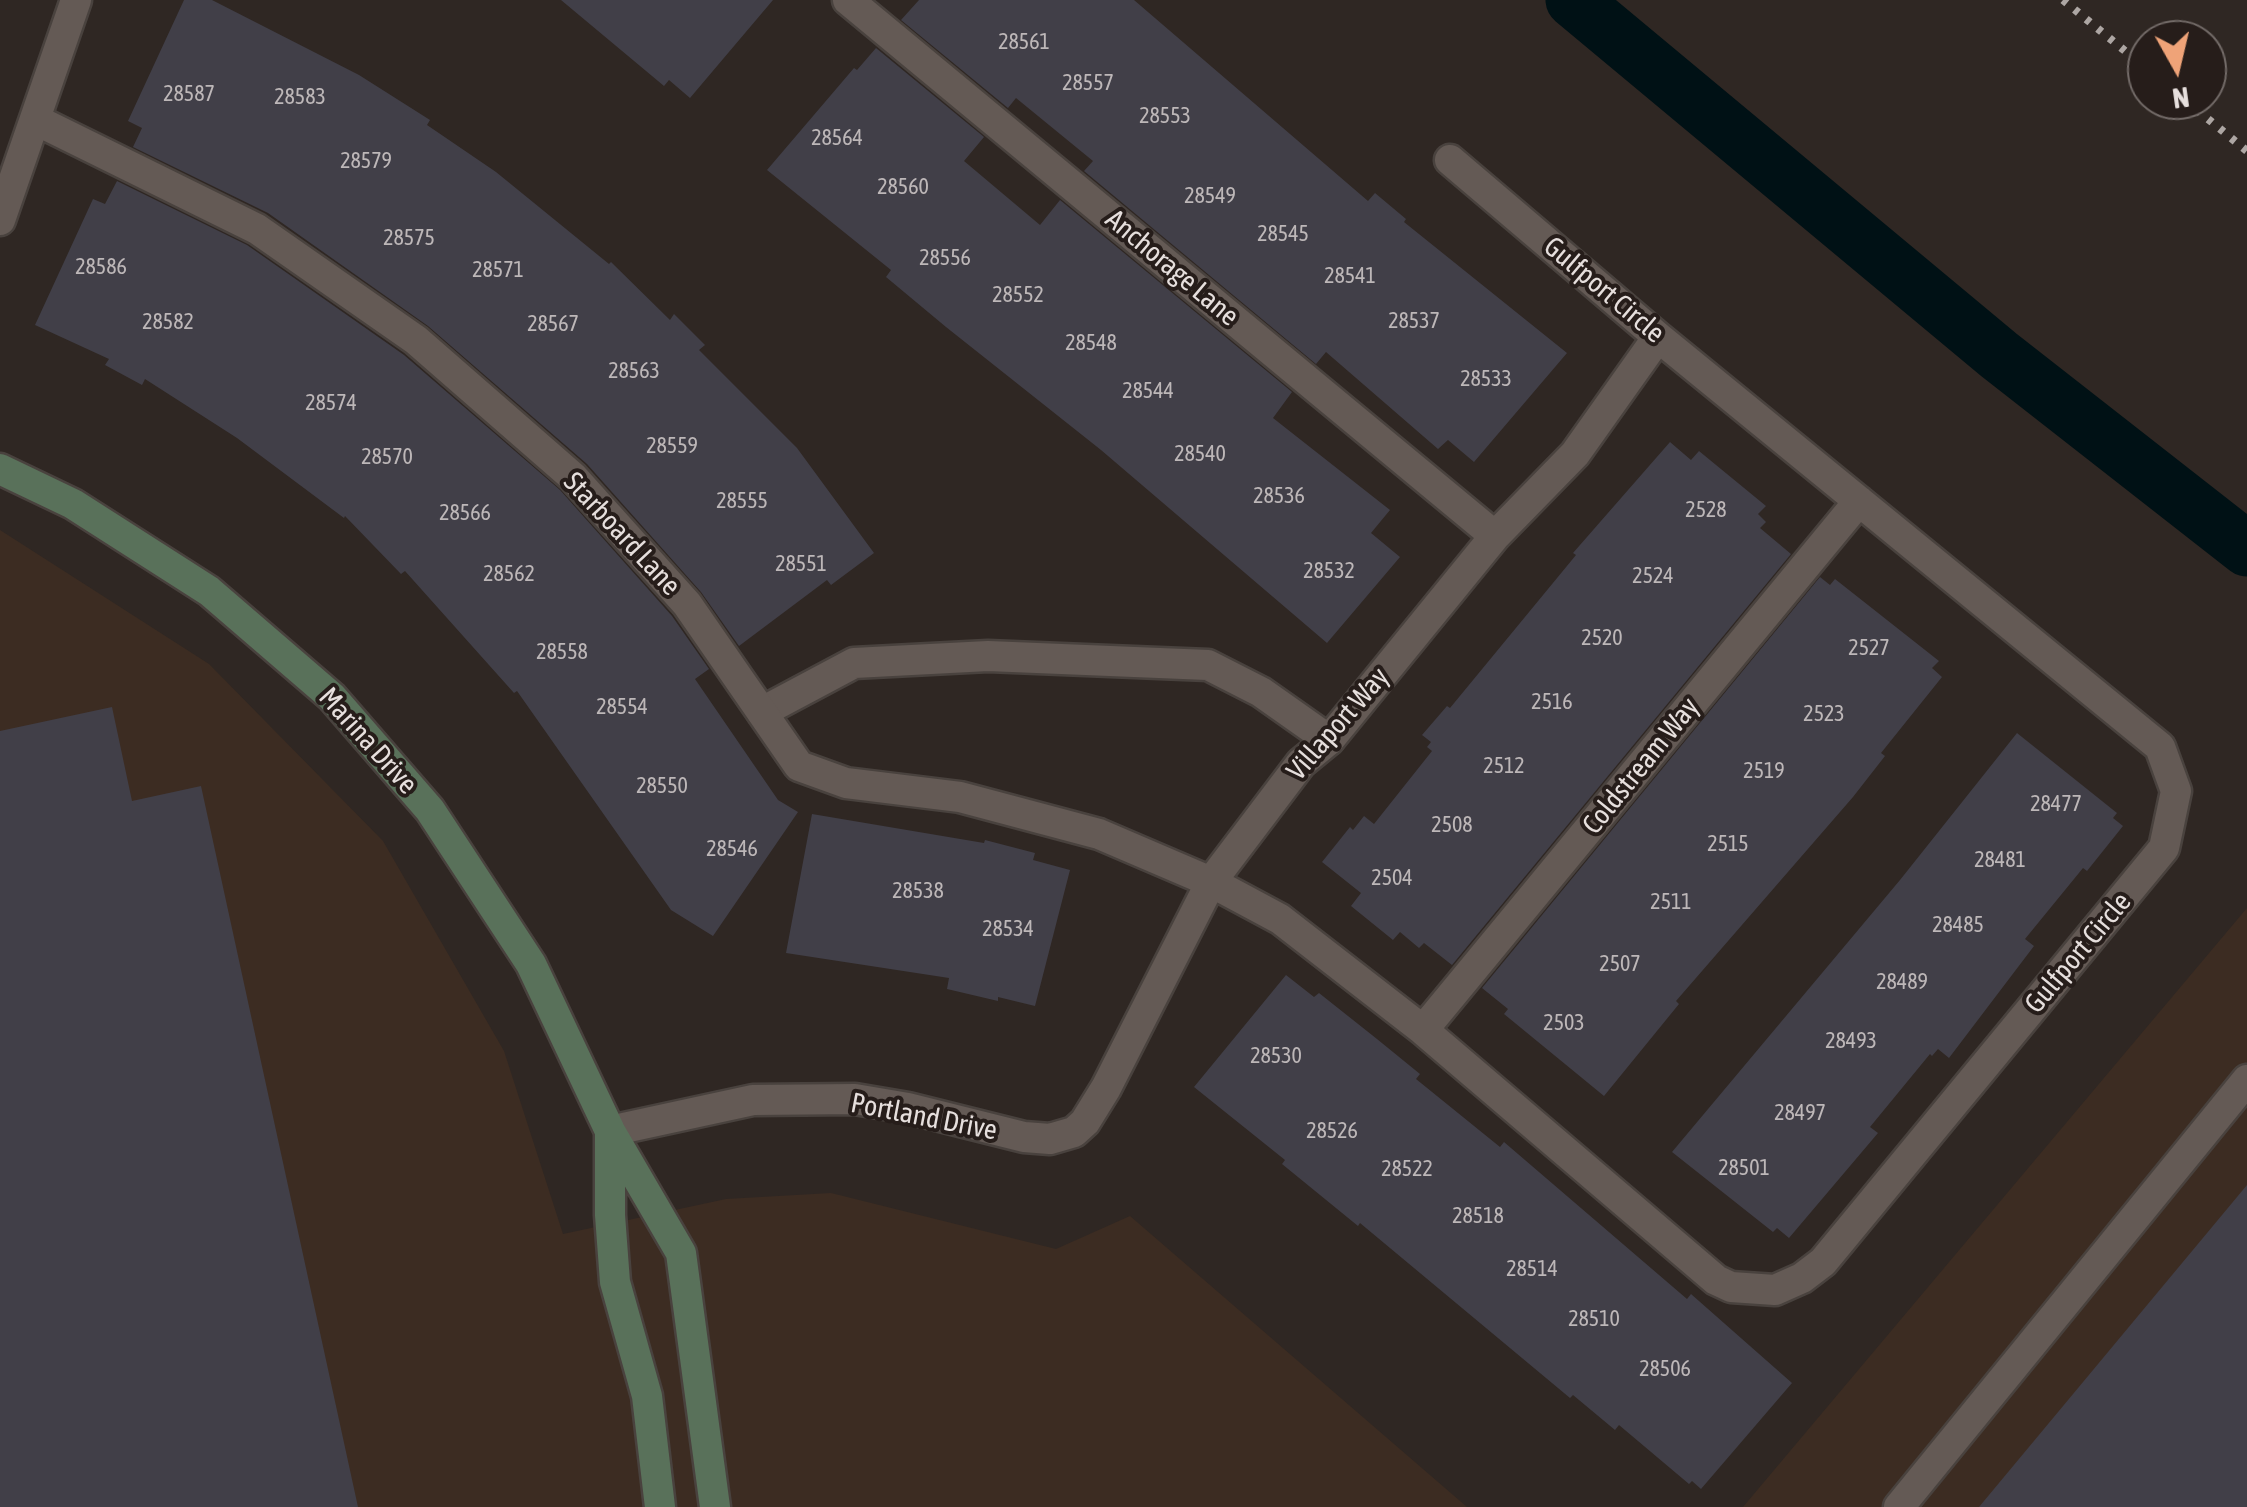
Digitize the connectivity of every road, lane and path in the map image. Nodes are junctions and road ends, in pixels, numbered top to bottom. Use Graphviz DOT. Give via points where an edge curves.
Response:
graph roads {
  1 [pos="76,0"];
  2 [pos="848,0"];
  3 [pos="36,120"];
  4 [pos="1450,160"];
  5 [pos="0,220"];
  6 [pos="1658,336"];
  7 [pos="0,469"];
  8 [pos="1859,501"];
  9 [pos="1496,536"];
  10 [pos="762,712"];
  11 [pos="1329,740"];
  12 [pos="1211,882"];
  13 [pos="1423,1030"];
  14 [pos="2247,1080"];
  15 [pos="610,1131"];
  16 [pos="1060,1138"];
  17 [pos="660,1507"];
  18 [pos="715,1507"];
  19 [pos="1899,1507"];
  1 -- 3 [label="street"];
  2 -- 9 [label="street, Anchorage Lane"];
  3 -- 5 [label="street"];
  3 -- 10 [label="street, Starboard Lane" via="257,229 416,340 573,478 686,604"];
  4 -- 6 [label="street, Gulfport Circle"];
  6 -- 8 [label="street, Gulfport Circle"];
  6 -- 9 [label="street, Villaport Way" via="1575,454"];
  7 -- 15 [label="street, Marina Drive" via="73,504 209,591 332,697 430,810 531,964"];
  8 -- 13 [label="street, Coldstream Way"];
  8 -- 13 [label="street, Gulfport Circle" via="2160,748 2176,791 2164,848 1823,1262 1775,1290 1716,1280"];
  9 -- 11 [label="street, Villaport Way"];
  10 -- 11 [label="street" via="854,663 988,656 1208,665"];
  10 -- 12 [label="street, Starboard Lane" via="799,766 830,778 960,797 1100,834"];
  11 -- 12 [label="street, Villaport Way" via="1300,763"];
  12 -- 13 [label="street, Gulfport Circle" via="1280,918"];
  12 -- 16 [label="street, Villaport Way" via="1106,1088 1085,1122"];
  14 -- 19 [label="street"];
  15 -- 16 [label="street, Portland Drive" via="753,1100 855,1099 1024,1137"];
  15 -- 17 [label="street, Marina Drive" via="615,1282 646,1396"];
  15 -- 18 [label="street, Marina Drive" via="681,1253"];
}
